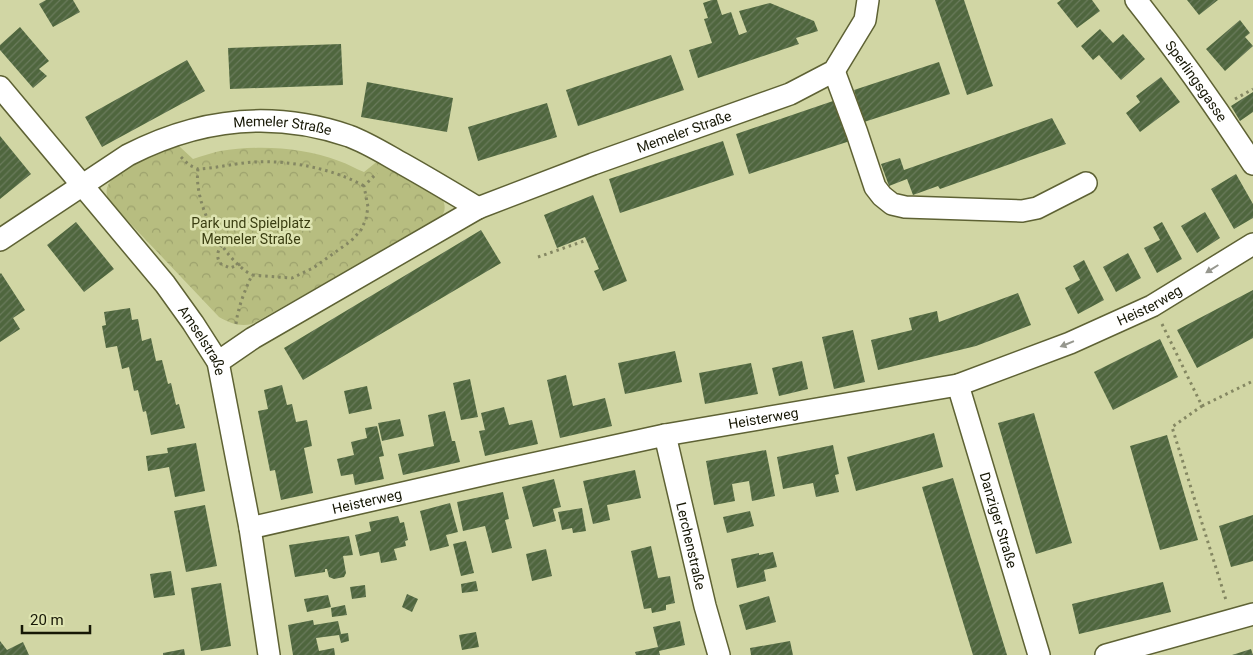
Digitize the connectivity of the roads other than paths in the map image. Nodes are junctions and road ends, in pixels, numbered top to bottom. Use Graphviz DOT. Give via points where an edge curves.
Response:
graph roads {
  1 [pos="868,0"];
  2 [pos="1136,0"];
  3 [pos="834,71"];
  4 [pos="0,87"];
  5 [pos="1253,164"];
  6 [pos="1086,183"];
  7 [pos="81,186"];
  8 [pos="478,208"];
  9 [pos="0,240"];
  10 [pos="1253,244"];
  11 [pos="218,362"];
  12 [pos="958,385"];
  13 [pos="665,435"];
  14 [pos="250,528"];
  15 [pos="1253,614"];
  16 [pos="269,655"];
  17 [pos="719,655"];
  18 [pos="1039,655"];
  19 [pos="1106,655"];
  1 -- 3 [label="street" via="865,20"];
  2 -- 5 [label="street, Sperlingsgasse" via="1212,100"];
  3 -- 6 [label="street" via="875,187 892,204 922,209 1022,211 1037,208"];
  3 -- 8 [label="street, Memeler Straße" via="790,94"];
  4 -- 7 [label="street, Amselstraße"];
  7 -- 8 [label="street, Memeler Straße" via="128,155 173,135 220,124 284,122 349,136"];
  7 -- 9 [label="street, Memeler Straße"];
  7 -- 11 [label="street, Amselstraße" via="165,284"];
  8 -- 11 [label="street, Memeler Straße" via="253,338"];
  10 -- 12 [label="street, Heisterweg, one-way" via="1152,306 1070,343"];
  11 -- 14 [label="street, Amselstraße"];
  12 -- 13 [label="street, Heisterweg"];
  12 -- 18 [label="street, Danziger Straße"];
  13 -- 14 [label="street, Heisterweg"];
  13 -- 17 [label="street, Lerchenstraße"];
  14 -- 16 [label="street, Amselstraße"];
  15 -- 19 [label="street"];
}
